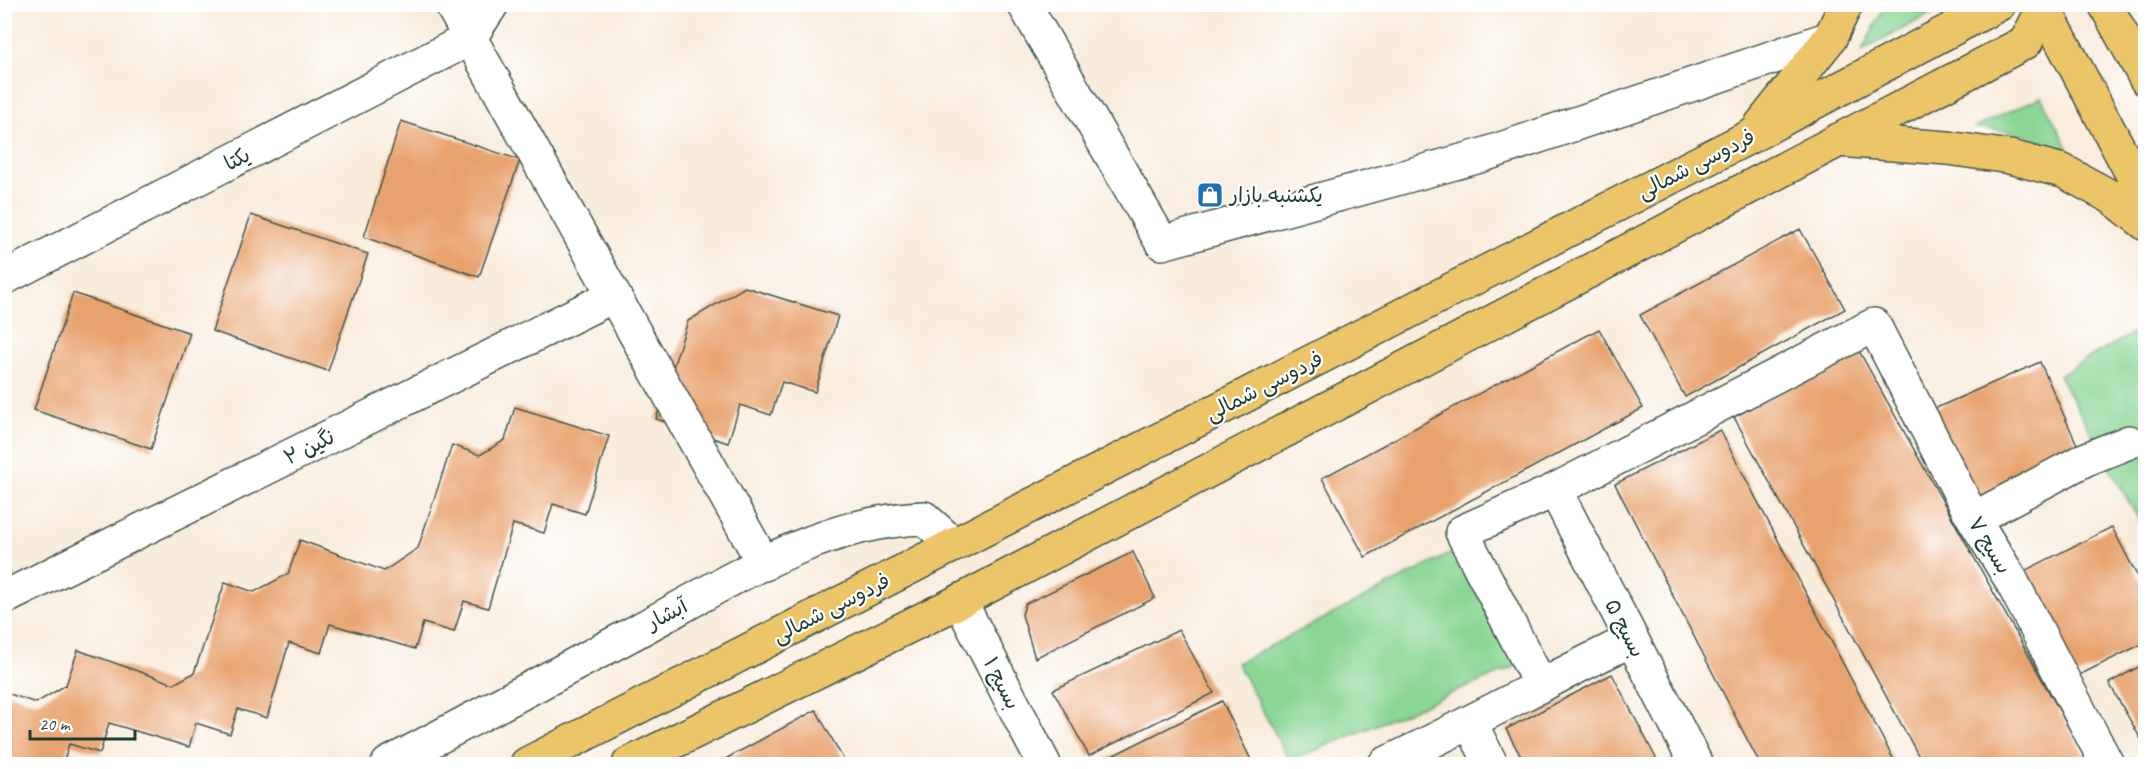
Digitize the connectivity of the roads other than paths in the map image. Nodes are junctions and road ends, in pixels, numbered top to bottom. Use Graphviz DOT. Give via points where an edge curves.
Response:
graph roads {
  1 [pos="451,4"];
  2 [pos="492,4"];
  3 [pos="1024,4"];
  4 [pos="1846,4"];
  5 [pos="1999,4"];
  6 [pos="2104,4"];
  7 [pos="2040,5"];
  8 [pos="1830,38"];
  9 [pos="469,39"];
  10 [pos="2145,79"];
  11 [pos="1753,135"];
  12 [pos="1838,140"];
  13 [pos="2145,200"];
  14 [pos="2145,224"];
  15 [pos="4,278"];
  16 [pos="613,296"];
  17 [pos="2128,442"];
  18 [pos="1555,490"];
  19 [pos="1975,518"];
  20 [pos="954,545"];
  21 [pos="764,564"];
  22 [pos="4,597"];
  23 [pos="960,601"];
  24 [pos="1631,640"];
  25 [pos="1540,684"];
  26 [pos="1470,724"];
  27 [pos="388,765"];
  28 [pos="527,765"];
  29 [pos="629,765"];
  30 [pos="1044,765"];
  31 [pos="1385,765"];
  32 [pos="1491,765"];
  33 [pos="1696,765"];
  34 [pos="2107,765"];
  1 -- 9 [label="street"];
  2 -- 9 [label="street"];
  3 -- 8 [label="street" via="1162,243 1480,156"];
  4 -- 8 [label="main road"];
  5 -- 11 [label="main road, فردوسی شمالی"];
  6 -- 10 [label="main road"];
  7 -- 12 [label="main road, فردوسی شمالی" via="2026,42"];
  7 -- 13 [label="main road"];
  8 -- 11 [label="main road"];
  9 -- 15 [label="street, یکتا"];
  9 -- 16 [label="street"];
  11 -- 20 [label="main road, فردوسی شمالی"];
  12 -- 14 [label="main road" via="1948,147 2063,171 2113,198"];
  12 -- 23 [label="main road, فردوسی شمالی"];
  16 -- 21 [label="street"];
  16 -- 22 [label="street, نگین ۲"];
  17 -- 19 [label="street" via="2084,460"];
  18 -- 19 [label="street, بسیج ۷" via="1874,325"];
  18 -- 24 [label="street, بسیج ۵"];
  18 -- 25 [label="street" via="1462,532"];
  19 -- 34 [label="street, بسیج ۷"];
  20 -- 21 [label="street, آبشار" via="924,518 895,519 834,533"];
  20 -- 28 [label="main road, فردوسی شمالی"];
  21 -- 27 [label="street, آبشار"];
  23 -- 29 [label="main road, فردوسی شمالی"];
  23 -- 30 [label="street, بسیج ۱"];
  24 -- 25 [label="street"];
  24 -- 33 [label="street, بسیج ۵"];
  25 -- 26 [label="street"];
  26 -- 31 [label="street"];
  26 -- 32 [label="street"];
}
